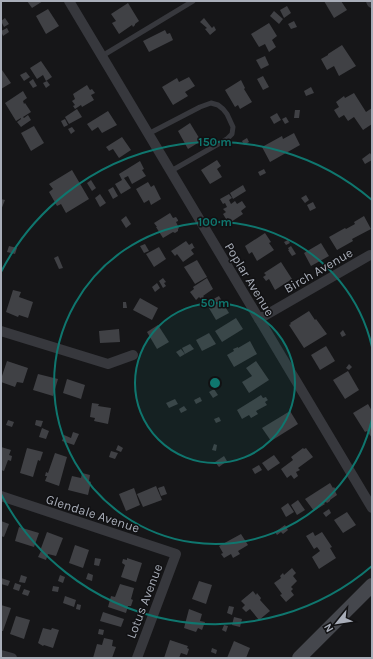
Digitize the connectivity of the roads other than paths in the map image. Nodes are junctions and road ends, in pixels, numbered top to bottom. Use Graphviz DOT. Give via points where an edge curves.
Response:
graph roads {
  1 [pos="69,1"];
  2 [pos="193,1"];
  3 [pos="102,56"];
  4 [pos="148,134"];
  5 [pos="171,171"];
  6 [pos="371,255"];
  7 [pos="259,319"];
  8 [pos="1,331"];
  9 [pos="133,355"];
  10 [pos="1,496"];
  11 [pos="372,508"];
  12 [pos="176,554"];
  13 [pos="372,585"];
  14 [pos="1,655"];
  15 [pos="12,658"];
  16 [pos="137,658"];
  17 [pos="299,658"];
  1 -- 3 [label="street, Poplar Avenue"];
  2 -- 3 [label="lane"];
  3 -- 4 [label="street, Poplar Avenue"];
  4 -- 5 [label="street, Poplar Avenue"];
  4 -- 5 [label="lane" via="211,103 218,105 227,114 233,127 232,134"];
  5 -- 7 [label="street, Poplar Avenue"];
  6 -- 7 [label="street, Birch Avenue"];
  7 -- 11 [label="street, Poplar Avenue"];
  8 -- 9 [label="street" via="108,364"];
  10 -- 12 [label="street, Glendale Avenue"];
  12 -- 16 [label="street, Lotus Avenue"];
  13 -- 17 [label="main road"];
  14 -- 15 [label="street"];
}
